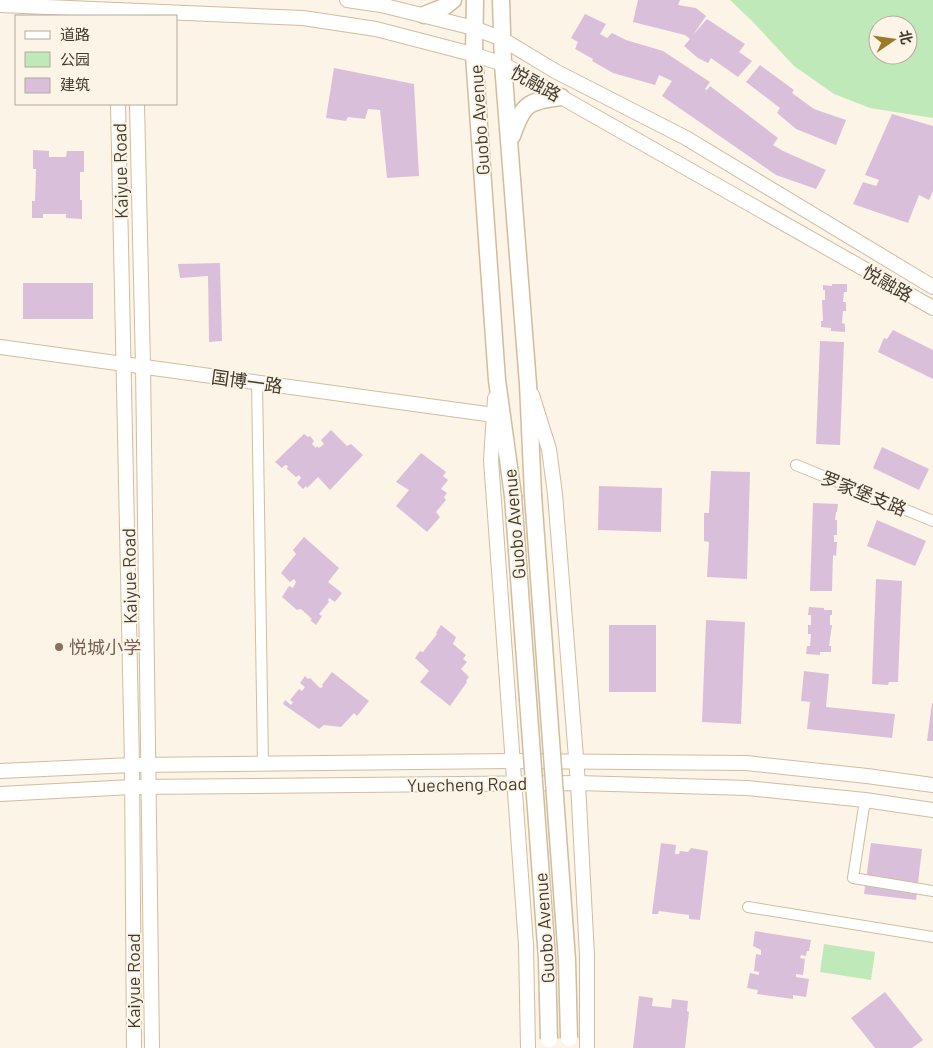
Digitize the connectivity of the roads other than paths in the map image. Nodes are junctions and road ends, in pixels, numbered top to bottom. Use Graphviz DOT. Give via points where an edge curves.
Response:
graph roads {
  1 [pos="347,0"];
  2 [pos="453,0"];
  3 [pos="475,0"];
  4 [pos="500,0"];
  5 [pos="0,5"];
  6 [pos="116,8"];
  7 [pos="135,9"];
  8 [pos="424,15"];
  9 [pos="474,28"];
  10 [pos="502,39"];
  11 [pos="474,55"];
  12 [pos="503,64"];
  13 [pos="561,97"];
  14 [pos="118,105"];
  15 [pos="137,105"];
  16 [pos="509,143"];
  17 [pos="933,287"];
  18 [pos="933,308"];
  19 [pos="0,347"];
  20 [pos="125,364"];
  21 [pos="143,366"];
  22 [pos="497,380"];
  23 [pos="258,382"];
  24 [pos="528,384"];
  25 [pos="494,415"];
  26 [pos="796,465"];
  27 [pos="933,521"];
  28 [pos="512,761"];
  29 [pos="576,762"];
  30 [pos="263,763"];
  31 [pos="132,765"];
  32 [pos="148,765"];
  33 [pos="0,770"];
  34 [pos="578,783"];
  35 [pos="513,784"];
  36 [pos="933,785"];
  37 [pos="132,787"];
  38 [pos="148,787"];
  39 [pos="0,794"];
  40 [pos="865,800"];
  41 [pos="933,810"];
  42 [pos="933,891"];
  43 [pos="748,908"];
  44 [pos="933,937"];
  45 [pos="569,1043"];
  46 [pos="549,1044"];
  47 [pos="134,1048"];
  48 [pos="152,1048"];
  49 [pos="528,1048"];
  50 [pos="587,1048"];
  1 -- 8 [label="street, 悦融路"];
  2 -- 8 [label="main road"];
  3 -- 9 [label="main road, Guobo Avenue"];
  4 -- 10 [label="main road, Guobo Avenue"];
  5 -- 6 [label="street, 悦融路"];
  6 -- 7 [label="street, 悦融路"];
  7 -- 11 [label="street, 悦融路" via="303,18 376,29"];
  8 -- 9 [label="street, 悦融路"];
  9 -- 10 [label="street, 悦融路"];
  9 -- 11 [label="main road, Guobo Avenue"];
  10 -- 12 [label="main road, Guobo Avenue"];
  10 -- 17 [label="street, 悦融路" via="555,71 686,138"];
  11 -- 12 [label="street, 悦融路"];
  11 -- 22 [label="main road, Guobo Avenue"];
  12 -- 13 [label="street, 悦融路"];
  12 -- 16 [label="main road, Guobo Avenue"];
  13 -- 16 [label="main road" via="539,99 526,106 518,116"];
  13 -- 18 [label="street, 悦融路"];
  14 -- 20 [label="street, Kaiyue Road"];
  15 -- 21 [label="street, Kaiyue Road"];
  16 -- 24 [label="main road, Guobo Avenue"];
  19 -- 20 [label="street, 国博一路"];
  20 -- 21 [label="street, 国博一路"];
  20 -- 31 [label="street, Kaiyue Road"];
  21 -- 23 [label="street, 国博一路"];
  21 -- 32 [label="street, Kaiyue Road"];
  22 -- 25 [label="street"];
  22 -- 46 [label="main road, Guobo Avenue, bridge" via="513,496 547,959"];
  23 -- 25 [label="street, 国博一路"];
  23 -- 30 [label="street"];
  24 -- 29 [label="street" via="548,448 555,494"];
  24 -- 45 [label="main road, Guobo Avenue, bridge" via="533,495 568,960"];
  25 -- 28 [label="street" via="491,460"];
  26 -- 27 [label="street, 罗家堡支路"];
  28 -- 29 [label="street, Yuecheng Road"];
  28 -- 30 [label="street, Yuecheng Road"];
  28 -- 35 [label="street"];
  29 -- 34 [label="street"];
  29 -- 36 [label="street, Yuecheng Road" via="746,763"];
  30 -- 32 [label="street, Yuecheng Road"];
  31 -- 32 [label="street, Yuecheng Road"];
  31 -- 33 [label="street, Yuecheng Road"];
  31 -- 37 [label="street, Kaiyue Road"];
  32 -- 38 [label="street, Kaiyue Road"];
  34 -- 35 [label="street, Yuecheng Road"];
  34 -- 40 [label="street, Yuecheng Road" via="747,788"];
  34 -- 50 [label="street" via="587,956"];
  35 -- 38 [label="street, Yuecheng Road"];
  35 -- 49 [label="street" via="526,945"];
  37 -- 38 [label="street, Yuecheng Road"];
  37 -- 39 [label="street, Yuecheng Road"];
  37 -- 47 [label="street, Kaiyue Road"];
  38 -- 48 [label="street, Kaiyue Road"];
  40 -- 41 [label="street, Yuecheng Road"];
  40 -- 42 [label="street" via="853,878"];
  43 -- 44 [label="street"];
}
